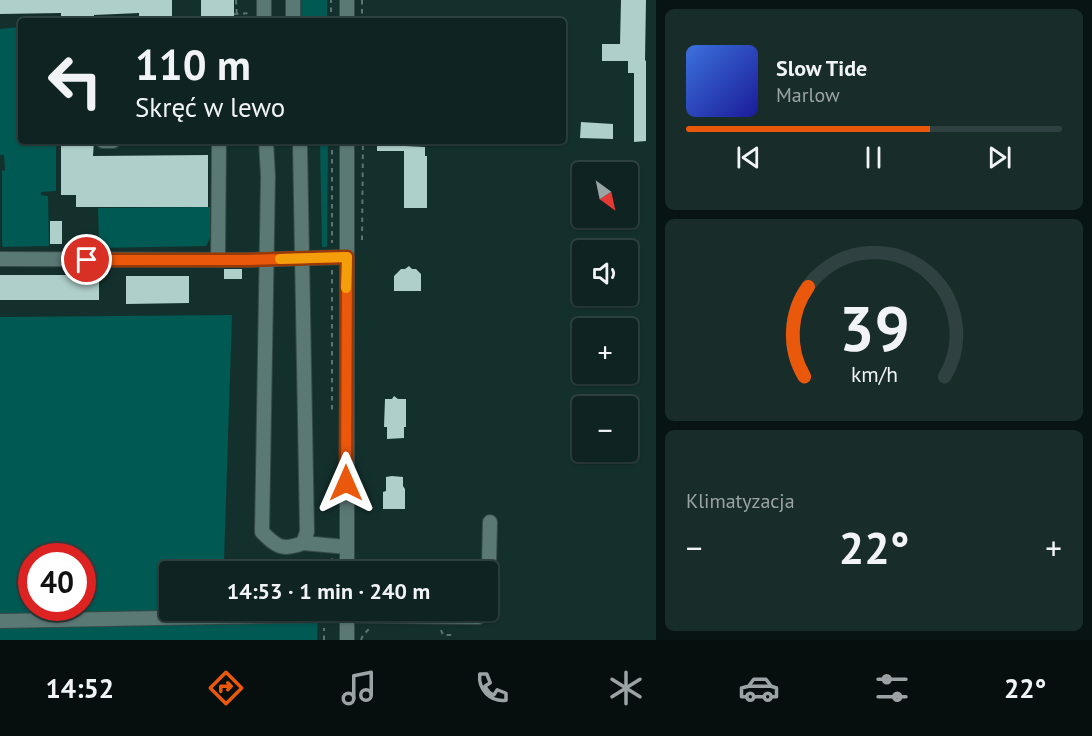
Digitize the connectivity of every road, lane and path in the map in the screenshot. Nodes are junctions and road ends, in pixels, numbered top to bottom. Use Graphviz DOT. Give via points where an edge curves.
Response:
graph roads {
  1 [pos="237,0"];
  2 [pos="264,0"];
  3 [pos="293,0"];
  4 [pos="331,0"];
  5 [pos="347,0"];
  6 [pos="362,0"];
  7 [pos="235,14"];
  8 [pos="250,14"];
  9 [pos="236,18"];
  10 [pos="264,18"];
  11 [pos="293,18"];
  12 [pos="331,18"];
  13 [pos="347,18"];
  14 [pos="362,18"];
  15 [pos="219,144"];
  16 [pos="266,144"];
  17 [pos="332,144"];
  18 [pos="347,144"];
  19 [pos="363,144"];
  20 [pos="300,145"];
  21 [pos="362,247"];
  22 [pos="340,257"];
  23 [pos="0,259"];
  24 [pos="302,259"];
  25 [pos="218,260"];
  26 [pos="267,260"];
  27 [pos="332,416"];
  28 [pos="490,522"];
  29 [pos="303,543"];
  30 [pos="332,547"];
  31 [pos="347,547"];
  32 [pos="332,561"];
  33 [pos="347,561"];
  34 [pos="489,561"];
  35 [pos="159,617"];
  36 [pos="0,621"];
  37 [pos="347,621"];
  38 [pos="347,640"];
  1 -- 7 [label="path"];
  2 -- 10 [label="street"];
  3 -- 11 [label="street"];
  4 -- 12 [label="path"];
  5 -- 13 [label="street"];
  6 -- 14 [label="path"];
  7 -- 8 [label="path"];
  7 -- 9 [label="path"];
  15 -- 25 [label="street"];
  16 -- 26 [label="street"];
  17 -- 22 [label="path"];
  18 -- 22 [label="street"];
  19 -- 21 [label="path"];
  20 -- 24 [label="street"];
  22 -- 24 [label="street"];
  22 -- 27 [label="path"];
  22 -- 31 [label="street"];
  23 -- 25 [label="street"];
  24 -- 26 [label="street"];
  24 -- 29 [label="street" via="308,532"];
  25 -- 26 [label="street"];
  26 -- 29 [label="street" via="262,532 275,545 292,547"];
  28 -- 34 [label="street"];
  29 -- 30 [label="street"];
  30 -- 31 [label="street"];
  30 -- 32 [label="path"];
  31 -- 33 [label="street"];
  35 -- 36 [label="street"];
  37 -- 38 [label="street"];
}
